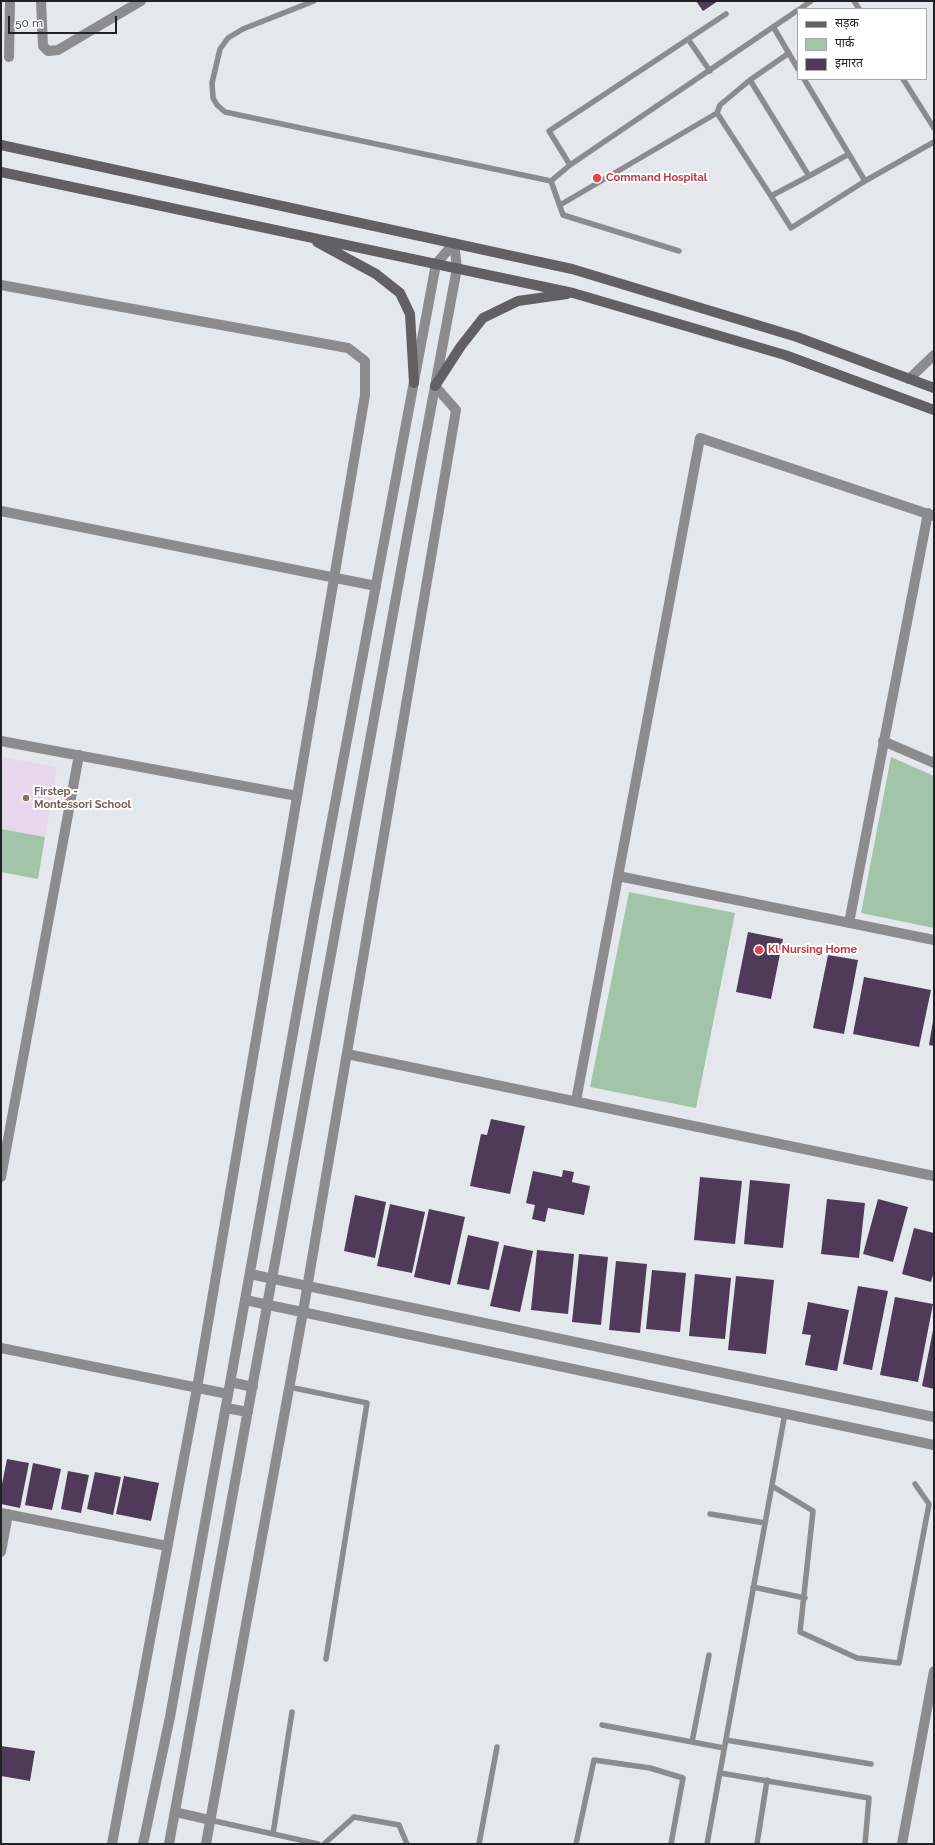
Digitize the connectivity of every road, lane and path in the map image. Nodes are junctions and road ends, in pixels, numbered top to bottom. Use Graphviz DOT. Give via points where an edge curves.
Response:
graph roads {
  1 [pos="41,1"];
  2 [pos="141,1"];
  3 [pos="314,1"];
  4 [pos="811,1"];
  5 [pos="7,5"];
  6 [pos="802,8"];
  7 [pos="797,11"];
  8 [pos="726,14"];
  9 [pos="774,28"];
  10 [pos="688,39"];
  11 [pos="789,54"];
  12 [pos="9,57"];
  13 [pos="797,67"];
  14 [pos="710,71"];
  15 [pos="750,80"];
  16 [pos="805,80"];
  17 [pos="904,80"];
  18 [pos="717,113"];
  19 [pos="934,128"];
  20 [pos="934,142"];
  21 [pos="1,145"];
  22 [pos="849,154"];
  23 [pos="570,165"];
  24 [pos="1,172"];
  25 [pos="809,176"];
  26 [pos="551,181"];
  27 [pos="865,181"];
  28 [pos="771,196"];
  29 [pos="560,205"];
  30 [pos="307,237"];
  31 [pos="454,243"];
  32 [pos="680,251"];
  33 [pos="436,264"];
  34 [pos="458,268"];
  35 [pos="1,285"];
  36 [pos="573,293"];
  37 [pos="934,355"];
  38 [pos="909,379"];
  39 [pos="414,383"];
  40 [pos="435,386"];
  41 [pos="934,388"];
  42 [pos="934,410"];
  43 [pos="1,511"];
  44 [pos="931,514"];
  45 [pos="334,577"];
  46 [pos="376,586"];
  47 [pos="1,741"];
  48 [pos="883,741"];
  49 [pos="79,755"];
  50 [pos="934,763"];
  51 [pos="297,796"];
  52 [pos="618,876"];
  53 [pos="849,923"];
  54 [pos="934,940"];
  55 [pos="347,1054"];
  56 [pos="576,1101"];
  57 [pos="934,1176"];
  58 [pos="1,1177"];
  59 [pos="250,1274"];
  60 [pos="273,1278"];
  61 [pos="307,1286"];
  62 [pos="245,1300"];
  63 [pos="268,1305"];
  64 [pos="303,1312"];
  65 [pos="1,1348"];
  66 [pos="230,1382"];
  67 [pos="253,1386"];
  68 [pos="289,1387"];
  69 [pos="197,1388"];
  70 [pos="228,1394"];
  71 [pos="226,1408"];
  72 [pos="248,1412"];
  73 [pos="785,1413"];
  74 [pos="934,1417"];
  75 [pos="934,1445"];
  76 [pos="915,1484"];
  77 [pos="772,1486"];
  78 [pos="5,1513"];
  79 [pos="710,1514"];
  80 [pos="765,1523"];
  81 [pos="167,1546"];
  82 [pos="1,1552"];
  83 [pos="753,1587"];
  84 [pos="805,1598"];
  85 [pos="710,1656"];
  86 [pos="326,1659"];
  87 [pos="934,1671"];
  88 [pos="292,1712"];
  89 [pos="602,1725"];
  90 [pos="726,1740"];
  91 [pos="692,1742"];
  92 [pos="497,1747"];
  93 [pos="724,1748"];
  94 [pos="871,1764"];
  95 [pos="720,1773"];
  96 [pos="766,1780"];
  97 [pos="175,1812"];
  98 [pos="210,1820"];
  99 [pos="273,1834"];
  100 [pos="112,1844"];
  101 [pos="143,1844"];
  102 [pos="169,1844"];
  103 [pos="206,1844"];
  104 [pos="318,1844"];
  105 [pos="324,1844"];
  106 [pos="407,1844"];
  107 [pos="479,1844"];
  108 [pos="576,1844"];
  109 [pos="671,1844"];
  110 [pos="707,1844"];
  111 [pos="757,1844"];
  112 [pos="865,1844"];
  113 [pos="902,1844"];
  1 -- 2 [label="street" via="43,46 48,51 58,50"];
  3 -- 26 [label="lane" via="243,29 228,38 220,49 212,83 213,98 225,112"];
  4 -- 6 [label="lane"];
  5 -- 12 [label="street"];
  7 -- 9 [label="lane"];
  8 -- 10 [label="lane"];
  9 -- 11 [label="lane"];
  9 -- 14 [label="lane"];
  10 -- 14 [label="lane"];
  10 -- 23 [label="lane" via="549,131"];
  11 -- 13 [label="lane"];
  11 -- 15 [label="lane"];
  14 -- 23 [label="lane"];
  15 -- 18 [label="lane" via="720,105"];
  15 -- 25 [label="lane"];
  16 -- 22 [label="lane"];
  17 -- 19 [label="lane"];
  18 -- 28 [label="lane"];
  18 -- 29 [label="lane"];
  20 -- 27 [label="lane"];
  21 -- 31 [label="main road"];
  22 -- 25 [label="lane"];
  22 -- 27 [label="lane"];
  23 -- 26 [label="lane"];
  24 -- 30 [label="main road"];
  25 -- 28 [label="lane"];
  26 -- 29 [label="lane"];
  27 -- 28 [label="lane" via="791,228"];
  29 -- 32 [label="lane" via="563,215"];
  30 -- 33 [label="main road"];
  30 -- 39 [label="main road" via="376,274 400,293 410,314"];
  31 -- 33 [label="street"];
  31 -- 34 [label="street"];
  31 -- 38 [label="main road" via="572,269 797,337"];
  33 -- 34 [label="main road"];
  33 -- 39 [label="street"];
  34 -- 36 [label="main road"];
  34 -- 40 [label="street"];
  35 -- 45 [label="street" via="348,348 365,361 365,395"];
  36 -- 40 [label="main road" via="518,302 483,318"];
  36 -- 42 [label="main road" via="785,355"];
  37 -- 38 [label="street"];
  38 -- 41 [label="main road"];
  39 -- 46 [label="street"];
  40 -- 55 [label="street" via="456,410"];
  40 -- 60 [label="street"];
  43 -- 45 [label="street"];
  44 -- 48 [label="street"];
  44 -- 52 [label="street" via="700,438"];
  45 -- 46 [label="street"];
  45 -- 51 [label="street"];
  46 -- 59 [label="street"];
  47 -- 49 [label="street"];
  48 -- 50 [label="street"];
  48 -- 53 [label="street"];
  49 -- 51 [label="street"];
  49 -- 58 [label="street"];
  51 -- 69 [label="street"];
  52 -- 53 [label="street"];
  52 -- 56 [label="street"];
  53 -- 54 [label="street"];
  55 -- 56 [label="street"];
  55 -- 61 [label="street"];
  56 -- 57 [label="street"];
  59 -- 60 [label="street"];
  59 -- 62 [label="street"];
  60 -- 61 [label="street"];
  60 -- 63 [label="street"];
  61 -- 64 [label="street"];
  61 -- 74 [label="street"];
  62 -- 63 [label="street"];
  62 -- 66 [label="street"];
  63 -- 64 [label="street"];
  63 -- 67 [label="street"];
  64 -- 68 [label="street"];
  64 -- 73 [label="street"];
  65 -- 69 [label="street"];
  66 -- 67 [label="street"];
  66 -- 70 [label="street"];
  67 -- 72 [label="street"];
  68 -- 86 [label="lane" via="367,1403"];
  68 -- 98 [label="street"];
  69 -- 70 [label="street"];
  69 -- 81 [label="street"];
  70 -- 71 [label="street"];
  71 -- 72 [label="street"];
  71 -- 101 [label="street" via="170,1717"];
  72 -- 97 [label="street"];
  73 -- 75 [label="street"];
  73 -- 77 [label="lane"];
  76 -- 84 [label="lane" via="929,1504 899,1663 857,1658 800,1632"];
  77 -- 80 [label="lane"];
  77 -- 84 [label="lane" via="813,1511"];
  78 -- 81 [label="street"];
  78 -- 82 [label="street"];
  79 -- 80 [label="lane"];
  80 -- 83 [label="lane"];
  81 -- 100 [label="street"];
  83 -- 84 [label="lane"];
  83 -- 90 [label="lane"];
  85 -- 91 [label="lane"];
  87 -- 113 [label="street"];
  88 -- 99 [label="lane"];
  89 -- 91 [label="lane"];
  90 -- 93 [label="lane"];
  90 -- 94 [label="lane"];
  91 -- 93 [label="lane"];
  92 -- 107 [label="lane"];
  93 -- 95 [label="lane"];
  95 -- 96 [label="lane"];
  95 -- 110 [label="lane"];
  96 -- 111 [label="lane"];
  96 -- 112 [label="lane" via="869,1798"];
  97 -- 98 [label="street"];
  97 -- 102 [label="street"];
  98 -- 99 [label="lane"];
  98 -- 103 [label="street"];
  99 -- 104 [label="lane"];
  105 -- 106 [label="lane" via="354,1817 399,1825"];
  108 -- 109 [label="lane" via="594,1760 650,1768 683,1778"];
}
